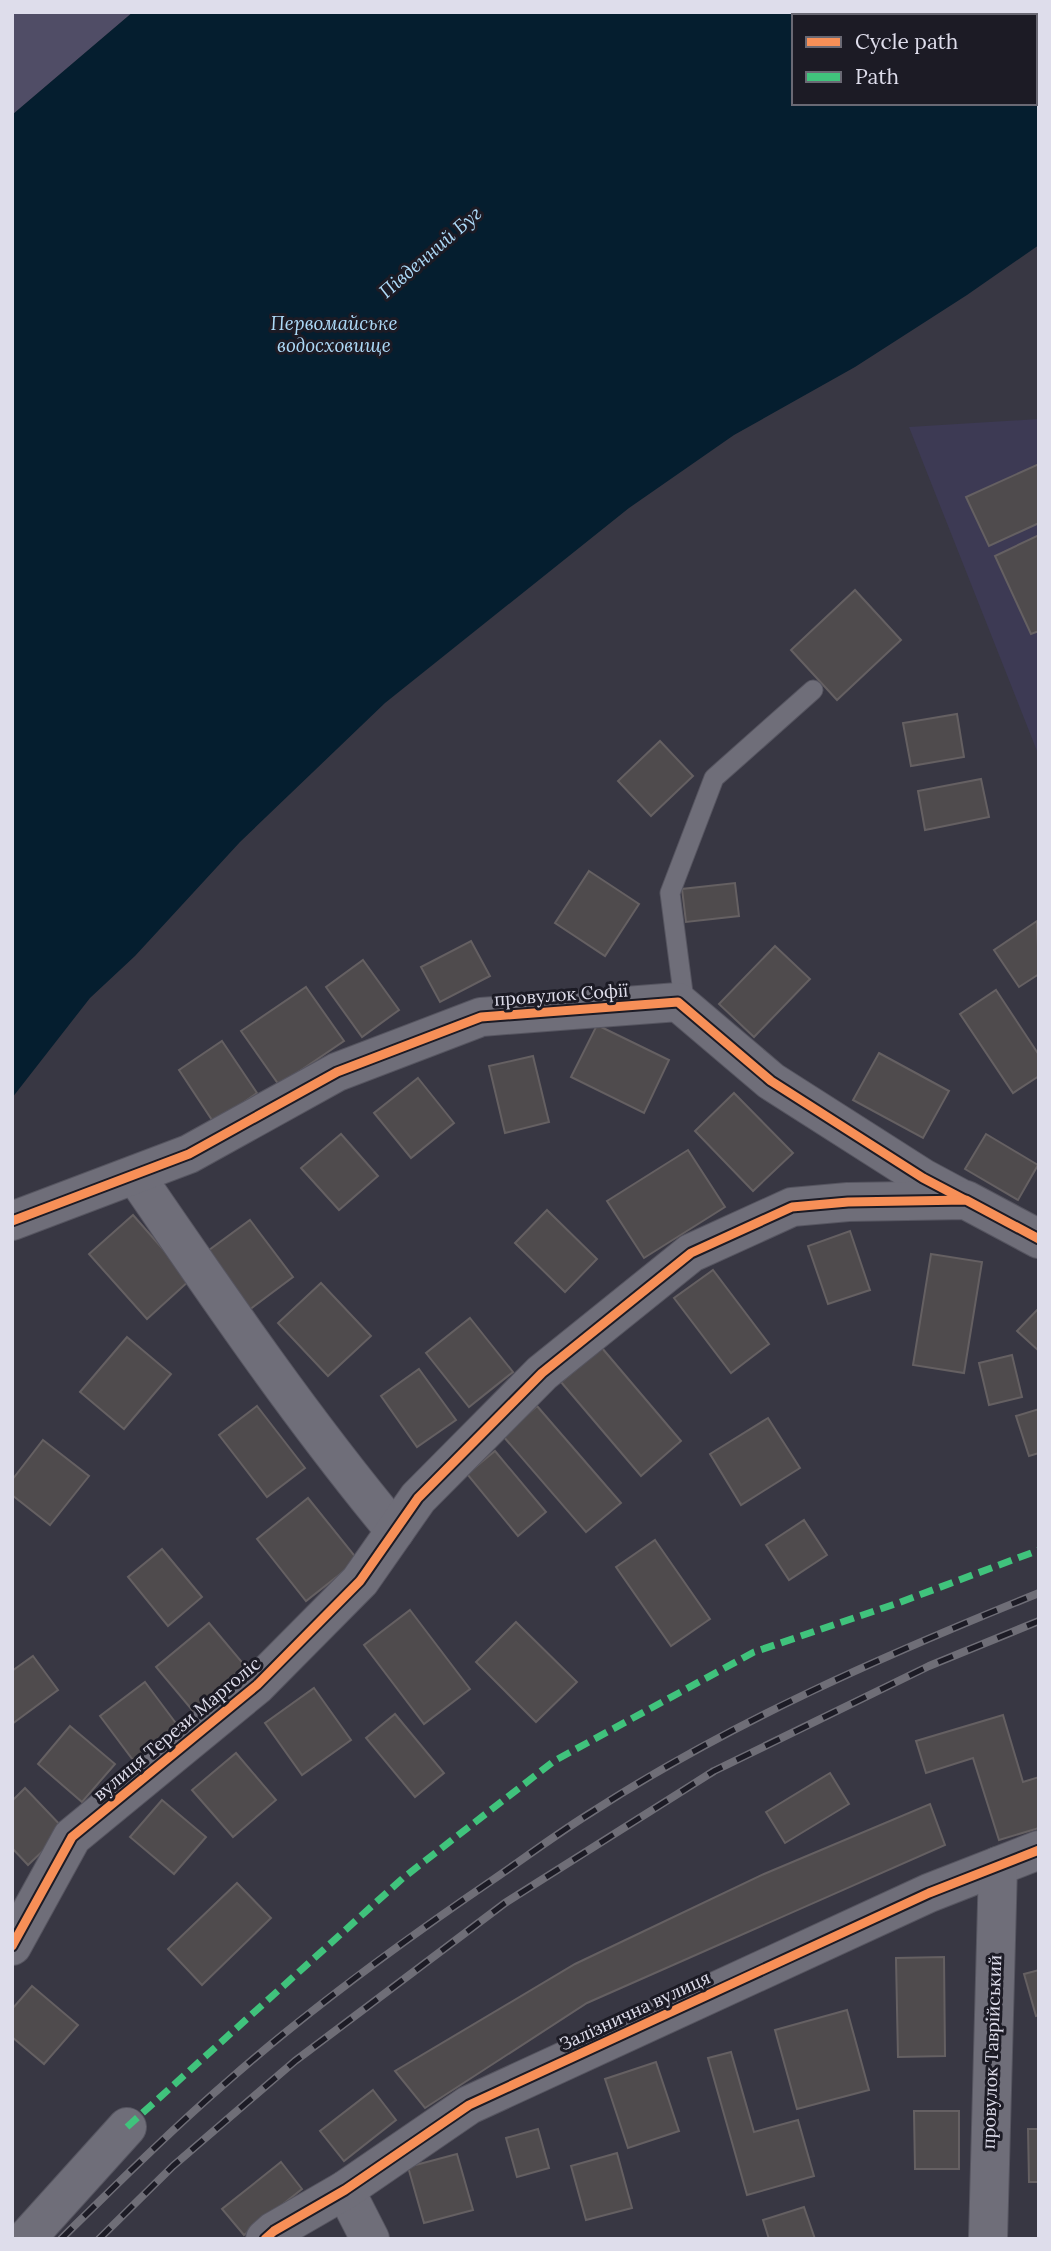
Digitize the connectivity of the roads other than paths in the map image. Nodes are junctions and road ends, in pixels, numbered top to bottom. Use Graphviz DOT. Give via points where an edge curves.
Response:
graph roads {
  1 [pos="813,690"];
  2 [pos="685,1007"];
  3 [pos="135,1175"];
  4 [pos="966,1200"];
  5 [pos="12,1221"];
  6 [pos="1039,1239"];
  7 [pos="394,1531"];
  8 [pos="1039,1850"];
  9 [pos="998,1866"];
  10 [pos="12,1946"];
  11 [pos="127,2127"];
  12 [pos="345,2190"];
  13 [pos="26,2239"];
  14 [pos="265,2239"];
  15 [pos="370,2239"];
  16 [pos="988,2239"];
  1 -- 2 [label="lane" via="715,778 670,893"];
  2 -- 3 [label="street, провулок Софії" via="678,1002 481,1017 337,1072 189,1154"];
  2 -- 4 [label="street" via="771,1081 923,1178"];
  3 -- 5 [label="street, провулок Софії"];
  3 -- 7 [label="street" via="216,1294"];
  4 -- 6 [label="street, вулиця Терези Марголіс"];
  4 -- 7 [label="street, вулиця Терези Марголіс" via="792,1207 691,1254 542,1373 418,1498"];
  7 -- 10 [label="street, вулиця Терези Марголіс" via="360,1581 257,1685 72,1838"];
  8 -- 9 [label="street, Залізнична вулиця"];
  9 -- 12 [label="street, Залізнична вулиця" via="929,1893 469,2105"];
  9 -- 16 [label="street, провулок Таврійський"];
  11 -- 13 [label="street"];
  12 -- 14 [label="street, Залізнична вулиця"];
  12 -- 15 [label="street"];
}
